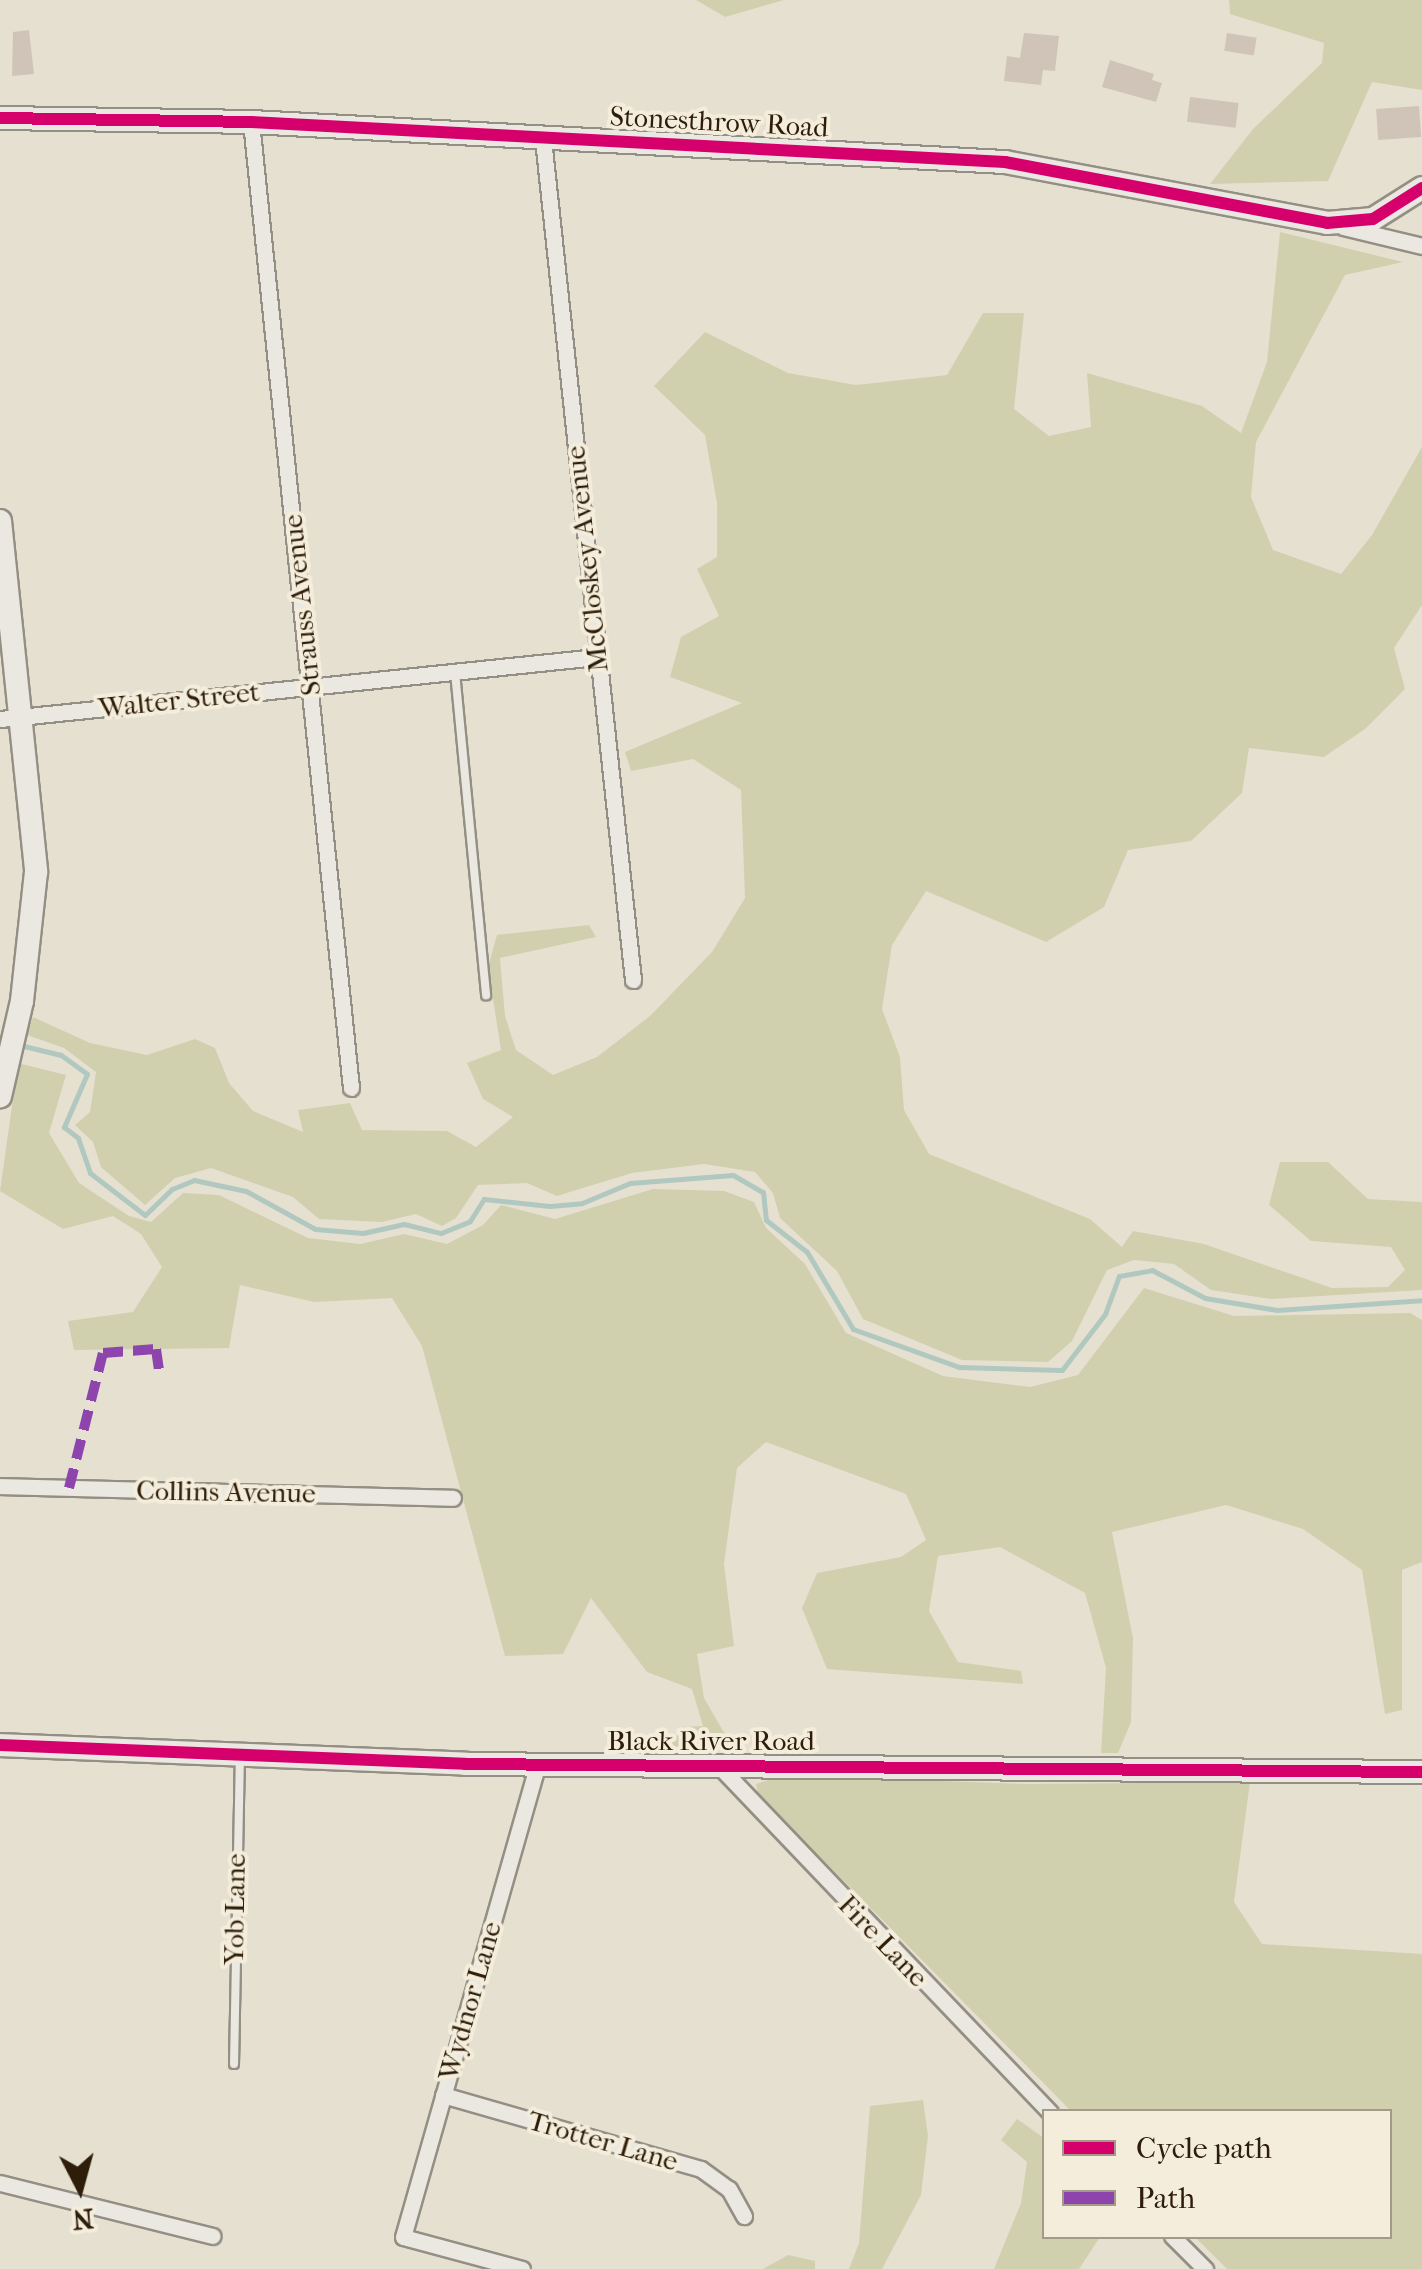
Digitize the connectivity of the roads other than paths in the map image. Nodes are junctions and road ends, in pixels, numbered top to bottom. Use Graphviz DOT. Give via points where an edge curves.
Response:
graph roads {
  1 [pos="0,118"];
  2 [pos="251,122"];
  3 [pos="543,139"];
  4 [pos="1422,188"];
  5 [pos="1327,223"];
  6 [pos="1422,246"];
  7 [pos="0,521"];
  8 [pos="597,656"];
  9 [pos="455,672"];
  10 [pos="310,686"];
  11 [pos="11,718"];
  12 [pos="633,980"];
  13 [pos="486,996"];
  14 [pos="351,1088"];
  15 [pos="0,1096"];
  16 [pos="0,1486"];
  17 [pos="453,1498"];
  18 [pos="0,1745"];
  19 [pos="240,1754"];
  20 [pos="538,1764"];
  21 [pos="719,1766"];
  22 [pos="1422,1772"];
  23 [pos="234,2064"];
  24 [pos="444,2094"];
  25 [pos="1047,2109"];
  26 [pos="0,2183"];
  27 [pos="744,2216"];
  28 [pos="213,2236"];
  29 [pos="1175,2239"];
  30 [pos="522,2269"];
  31 [pos="1204,2269"];
  1 -- 2 [label="street, Stonesthrow Road"];
  2 -- 3 [label="street, Stonesthrow Road"];
  2 -- 10 [label="street, Strauss Avenue"];
  3 -- 5 [label="street, Stonesthrow Road" via="1006,162"];
  3 -- 8 [label="street, McCloskey Avenue"];
  4 -- 5 [label="street, Stonesthrow Road" via="1373,219"];
  5 -- 6 [label="street"];
  7 -- 11 [label="street"];
  8 -- 9 [label="street, Walter Street"];
  8 -- 12 [label="street, McCloskey Avenue"];
  9 -- 10 [label="street, Walter Street"];
  9 -- 13 [label="lane"];
  10 -- 11 [label="street, Walter Street"];
  10 -- 14 [label="street, Strauss Avenue"];
  11 -- 15 [label="street" via="35,906"];
  16 -- 17 [label="street, Collins Avenue"];
  18 -- 19 [label="street, Black River Road"];
  19 -- 20 [label="street, Black River Road"];
  19 -- 23 [label="lane, Yob Lane"];
  20 -- 21 [label="street, Black River Road"];
  20 -- 24 [label="street, Wydnor Lane"];
  21 -- 22 [label="street, Black River Road"];
  21 -- 25 [label="street, Fire Lane"];
  24 -- 27 [label="street, Trotter Lane" via="700,2169 729,2190"];
  24 -- 30 [label="street, Wydnor Lane" via="403,2237"];
  26 -- 28 [label="street"];
  29 -- 31 [label="street"];
}
